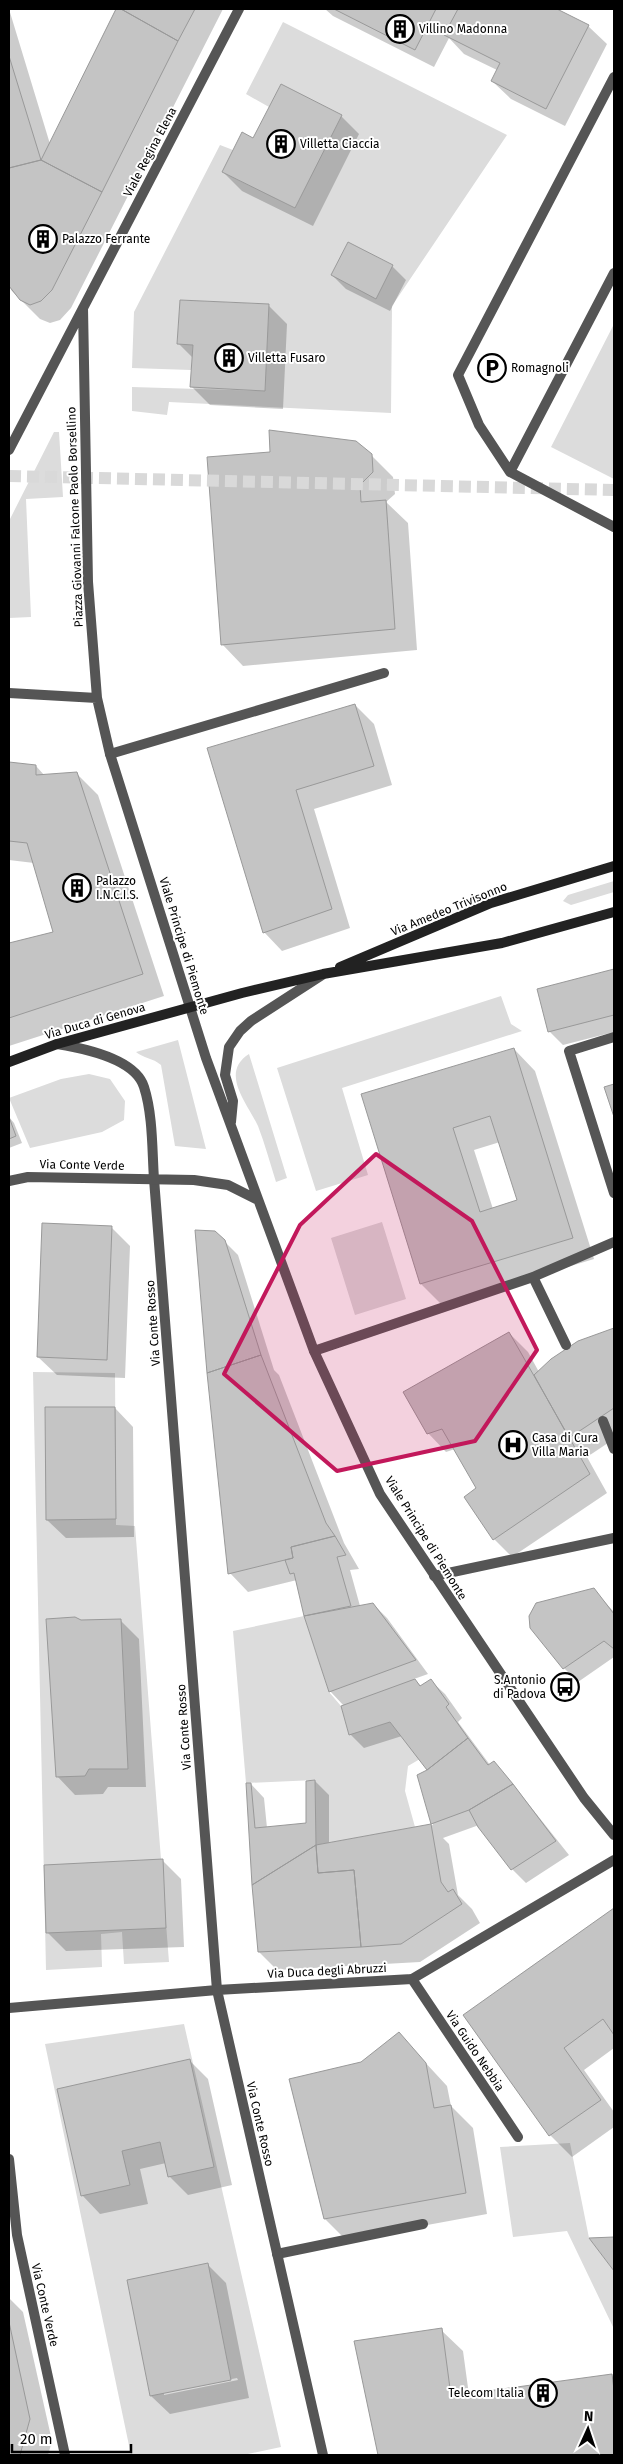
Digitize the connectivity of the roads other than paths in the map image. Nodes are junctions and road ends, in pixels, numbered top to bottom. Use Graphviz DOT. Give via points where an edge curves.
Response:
graph roads {
  1 [pos="239,9"];
  2 [pos="614,77"];
  3 [pos="614,274"];
  4 [pos="83,308"];
  5 [pos="9,450"];
  6 [pos="510,472"];
  7 [pos="614,527"];
  8 [pos="384,673"];
  9 [pos="9,694"];
  10 [pos="97,698"];
  11 [pos="110,754"];
  12 [pos="614,866"];
  13 [pos="614,912"];
  14 [pos="323,974"];
  15 [pos="190,1008"];
  16 [pos="614,1037"];
  17 [pos="57,1044"];
  18 [pos="9,1062"];
  19 [pos="231,1125"];
  20 [pos="154,1179"];
  21 [pos="9,1181"];
  22 [pos="614,1193"];
  23 [pos="256,1198"];
  24 [pos="614,1242"];
  25 [pos="533,1277"];
  26 [pos="566,1345"];
  27 [pos="314,1351"];
  28 [pos="603,1421"];
  29 [pos="614,1450"];
  30 [pos="614,1538"];
  31 [pos="434,1576"];
  32 [pos="614,1835"];
  33 [pos="614,1860"];
  34 [pos="412,1979"];
  35 [pos="217,1990"];
  36 [pos="9,2008"];
  37 [pos="518,2137"];
  38 [pos="9,2159"];
  39 [pos="423,2224"];
  40 [pos="277,2254"];
  41 [pos="65,2455"];
  42 [pos="323,2455"];
  1 -- 4 [label="street, Viale Regina Elena"];
  2 -- 6 [label="street" via="458,376 479,425"];
  3 -- 6 [label="street"];
  4 -- 5 [label="street, Viale Regina Elena"];
  4 -- 10 [label="street, Piazza Giovanni Falcone Paolo Borsellino" via="88,582"];
  6 -- 7 [label="street"];
  8 -- 11 [label="street"];
  9 -- 10 [label="street"];
  10 -- 11 [label="street, Viale Principe di Piemonte"];
  11 -- 15 [label="street, Viale Principe di Piemonte"];
  12 -- 14 [label="main road, Via Amedeo Trivisonno" via="491,903"];
  13 -- 14 [label="main road, Via Amedeo Trivisonno" via="502,943"];
  14 -- 15 [label="main road, Via Amedeo Trivisonno"];
  14 -- 19 [label="street, Via Amedeo Trivisonno" via="251,1021 229,1047 225,1075 233,1101"];
  15 -- 17 [label="main road, Via Duca di Genova"];
  15 -- 19 [label="street, Viale Principe di Piemonte"];
  16 -- 22 [label="street" via="569,1051"];
  17 -- 18 [label="main road, Via Duca di Genova"];
  17 -- 20 [label="street, Via Conte Rosso" via="90,1049 120,1062 144,1085"];
  19 -- 23 [label="street, Viale Principe di Piemonte"];
  20 -- 21 [label="street, Via Conte Verde" via="28,1177"];
  20 -- 23 [label="street" via="228,1185"];
  20 -- 35 [label="street, Via Conte Rosso"];
  23 -- 27 [label="street, Viale Principe di Piemonte"];
  24 -- 25 [label="street"];
  25 -- 26 [label="street"];
  25 -- 27 [label="street"];
  27 -- 31 [label="street, Viale Principe di Piemonte" via="380,1494"];
  28 -- 29 [label="street"];
  30 -- 31 [label="street"];
  31 -- 32 [label="street, Viale Principe di Piemonte" via="584,1798"];
  33 -- 34 [label="street, Via Duca degli Abruzzi"];
  34 -- 35 [label="street, Via Duca degli Abruzzi"];
  34 -- 37 [label="street, Via Guido Nebbia"];
  35 -- 36 [label="street, Via Duca degli Abruzzi"];
  35 -- 40 [label="street, Via Conte Rosso"];
  38 -- 41 [label="street, Via Conte Verde" via="17,2236"];
  39 -- 40 [label="street"];
  40 -- 42 [label="street, Via Conte Rosso"];
}
